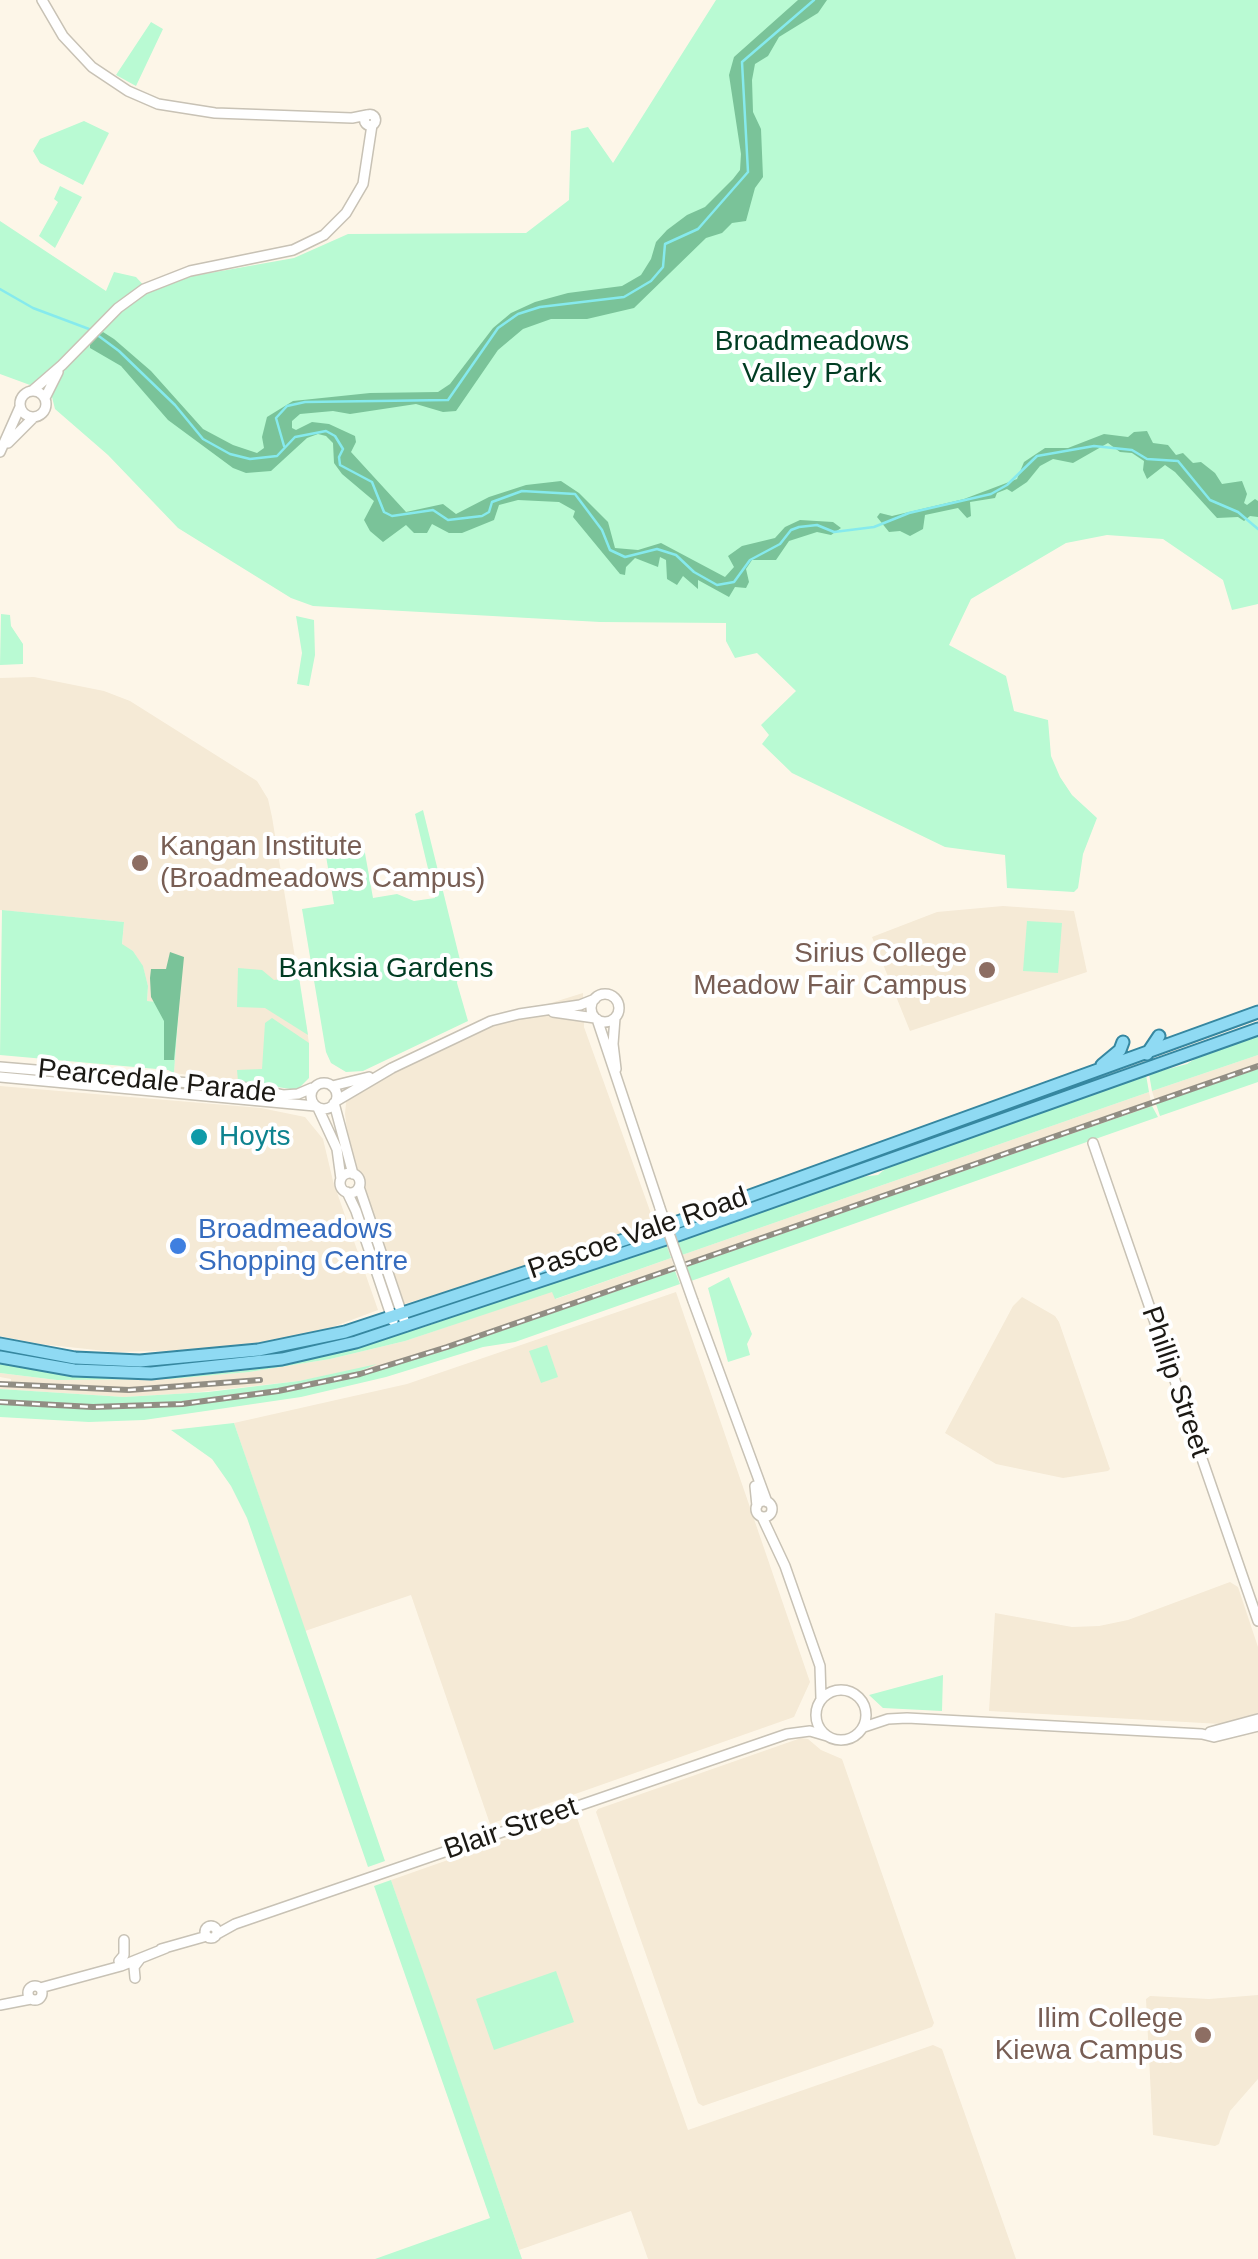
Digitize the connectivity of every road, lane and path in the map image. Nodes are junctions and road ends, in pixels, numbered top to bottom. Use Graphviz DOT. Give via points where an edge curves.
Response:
graph roads {
  1 [pos="42,0"];
  2 [pos="62,365"];
  3 [pos="32,391"];
  4 [pos="44,398"];
  5 [pos="20,407"];
  6 [pos="34,417"];
  7 [pos="2,450"];
  8 [pos="595,999"];
  9 [pos="542,1011"];
  10 [pos="1258,1012"];
  11 [pos="615,1018"];
  12 [pos="596,1019"];
  13 [pos="1258,1029"];
  14 [pos="1159,1036"];
  15 [pos="1123,1042"];
  16 [pos="1147,1054"];
  17 [pos="0,1068"];
  18 [pos="392,1068"];
  19 [pos="1090,1074"];
  20 [pos="0,1077"];
  21 [pos="332,1086"];
  22 [pos="619,1087"];
  23 [pos="312,1088"];
  24 [pos="335,1102"];
  25 [pos="316,1107"];
  26 [pos="1092,1143"];
  27 [pos="354,1174"];
  28 [pos="341,1179"];
  29 [pos="359,1187"];
  30 [pos="347,1192"];
  31 [pos="796,1193"];
  32 [pos="722,1205"];
  33 [pos="515,1276"];
  34 [pos="533,1284"];
  35 [pos="399,1322"];
  36 [pos="0,1344"];
  37 [pos="0,1357"];
  38 [pos="1258,1620"];
  39 [pos="820,1666"];
  40 [pos="844,1689"];
  41 [pos="819,1702"];
  42 [pos="865,1704"];
  43 [pos="907,1718"];
  44 [pos="1258,1722"];
  45 [pos="864,1728"];
  46 [pos="787,1734"];
  47 [pos="827,1736"];
  48 [pos="139,1957"];
  49 [pos="120,1964"];
  50 [pos="5,2003"];
  1 -- 2 [label="street" via="82,58 146,100 189,111 367,121 370,146 358,195 324,235 293,250 168,278 124,302"];
  2 -- 3 [label="street"];
  2 -- 4 [label="street"];
  3 -- 4 [label="street"];
  3 -- 5 [label="street"];
  4 -- 6 [label="street" via="45,409"];
  5 -- 6 [label="street"];
  5 -- 7 [label="street"];
  6 -- 7 [label="street"];
  8 -- 9 [label="street"];
  8 -- 11 [label="street" via="613,997"];
  8 -- 12 [label="street"];
  9 -- 12 [label="street"];
  9 -- 18 [label="street" via="491,1021"];
  10 -- 16 [label="main road, Pascoe Vale Road"];
  11 -- 12 [label="street"];
  11 -- 22 [label="street"];
  12 -- 22 [label="street"];
  13 -- 31 [label="main road, Pascoe Vale Road"];
  14 -- 16 [label="main road"];
  15 -- 19 [label="main road"];
  16 -- 19 [label="main road, Pascoe Vale Road"];
  17 -- 23 [label="street, Pearcedale Parade" via="283,1095"];
  18 -- 21 [label="street"];
  18 -- 24 [label="street"];
  19 -- 32 [label="main road, Pascoe Vale Road"];
  20 -- 25 [label="street, Pearcedale Parade"];
  21 -- 23 [label="street" via="321,1082"];
  21 -- 24 [label="street"];
  22 -- 39 [label="street, bridge" via="755,1487 762,1504 772,1507 766,1515"];
  23 -- 25 [label="street"];
  24 -- 25 [label="street"];
  24 -- 27 [label="street"];
  25 -- 28 [label="street" via="337,1149"];
  26 -- 38 [label="street, Phillip Street"];
  27 -- 28 [label="street"];
  27 -- 29 [label="street"];
  28 -- 30 [label="street"];
  29 -- 30 [label="street"];
  29 -- 35 [label="street"];
  30 -- 35 [label="street"];
  31 -- 32 [label="main road" via="791,1186"];
  31 -- 34 [label="main road, Pascoe Vale Road"];
  32 -- 33 [label="main road, Pascoe Vale Road"];
  33 -- 34 [label="main road"];
  33 -- 35 [label="main road, Pascoe Vale Road"];
  34 -- 35 [label="main road, Pascoe Vale Road"];
  35 -- 36 [label="main road, Pascoe Vale Road" via="285,1346 160,1360 74,1358"];
  35 -- 37 [label="main road, Pascoe Vale Road" via="310,1354 184,1371 74,1370"];
  39 -- 40 [label="street"];
  39 -- 41 [label="street"];
  40 -- 41 [label="street"];
  40 -- 42 [label="street"];
  41 -- 46 [label="street, Blair Street"];
  41 -- 47 [label="street" via="817,1722"];
  42 -- 43 [label="street"];
  42 -- 45 [label="street"];
  43 -- 44 [label="street" via="1202,1734"];
  43 -- 45 [label="street"];
  45 -- 47 [label="street" via="844,1740"];
  46 -- 47 [label="street, Blair Street"];
  46 -- 48 [label="street, Blair Street"];
  48 -- 49 [label="street, Blair Street"];
  48 -- 49 [label="street" via="135,1978"];
  48 -- 49 [label="street" via="124,1940"];
  49 -- 50 [label="street, Blair Street"];
}
